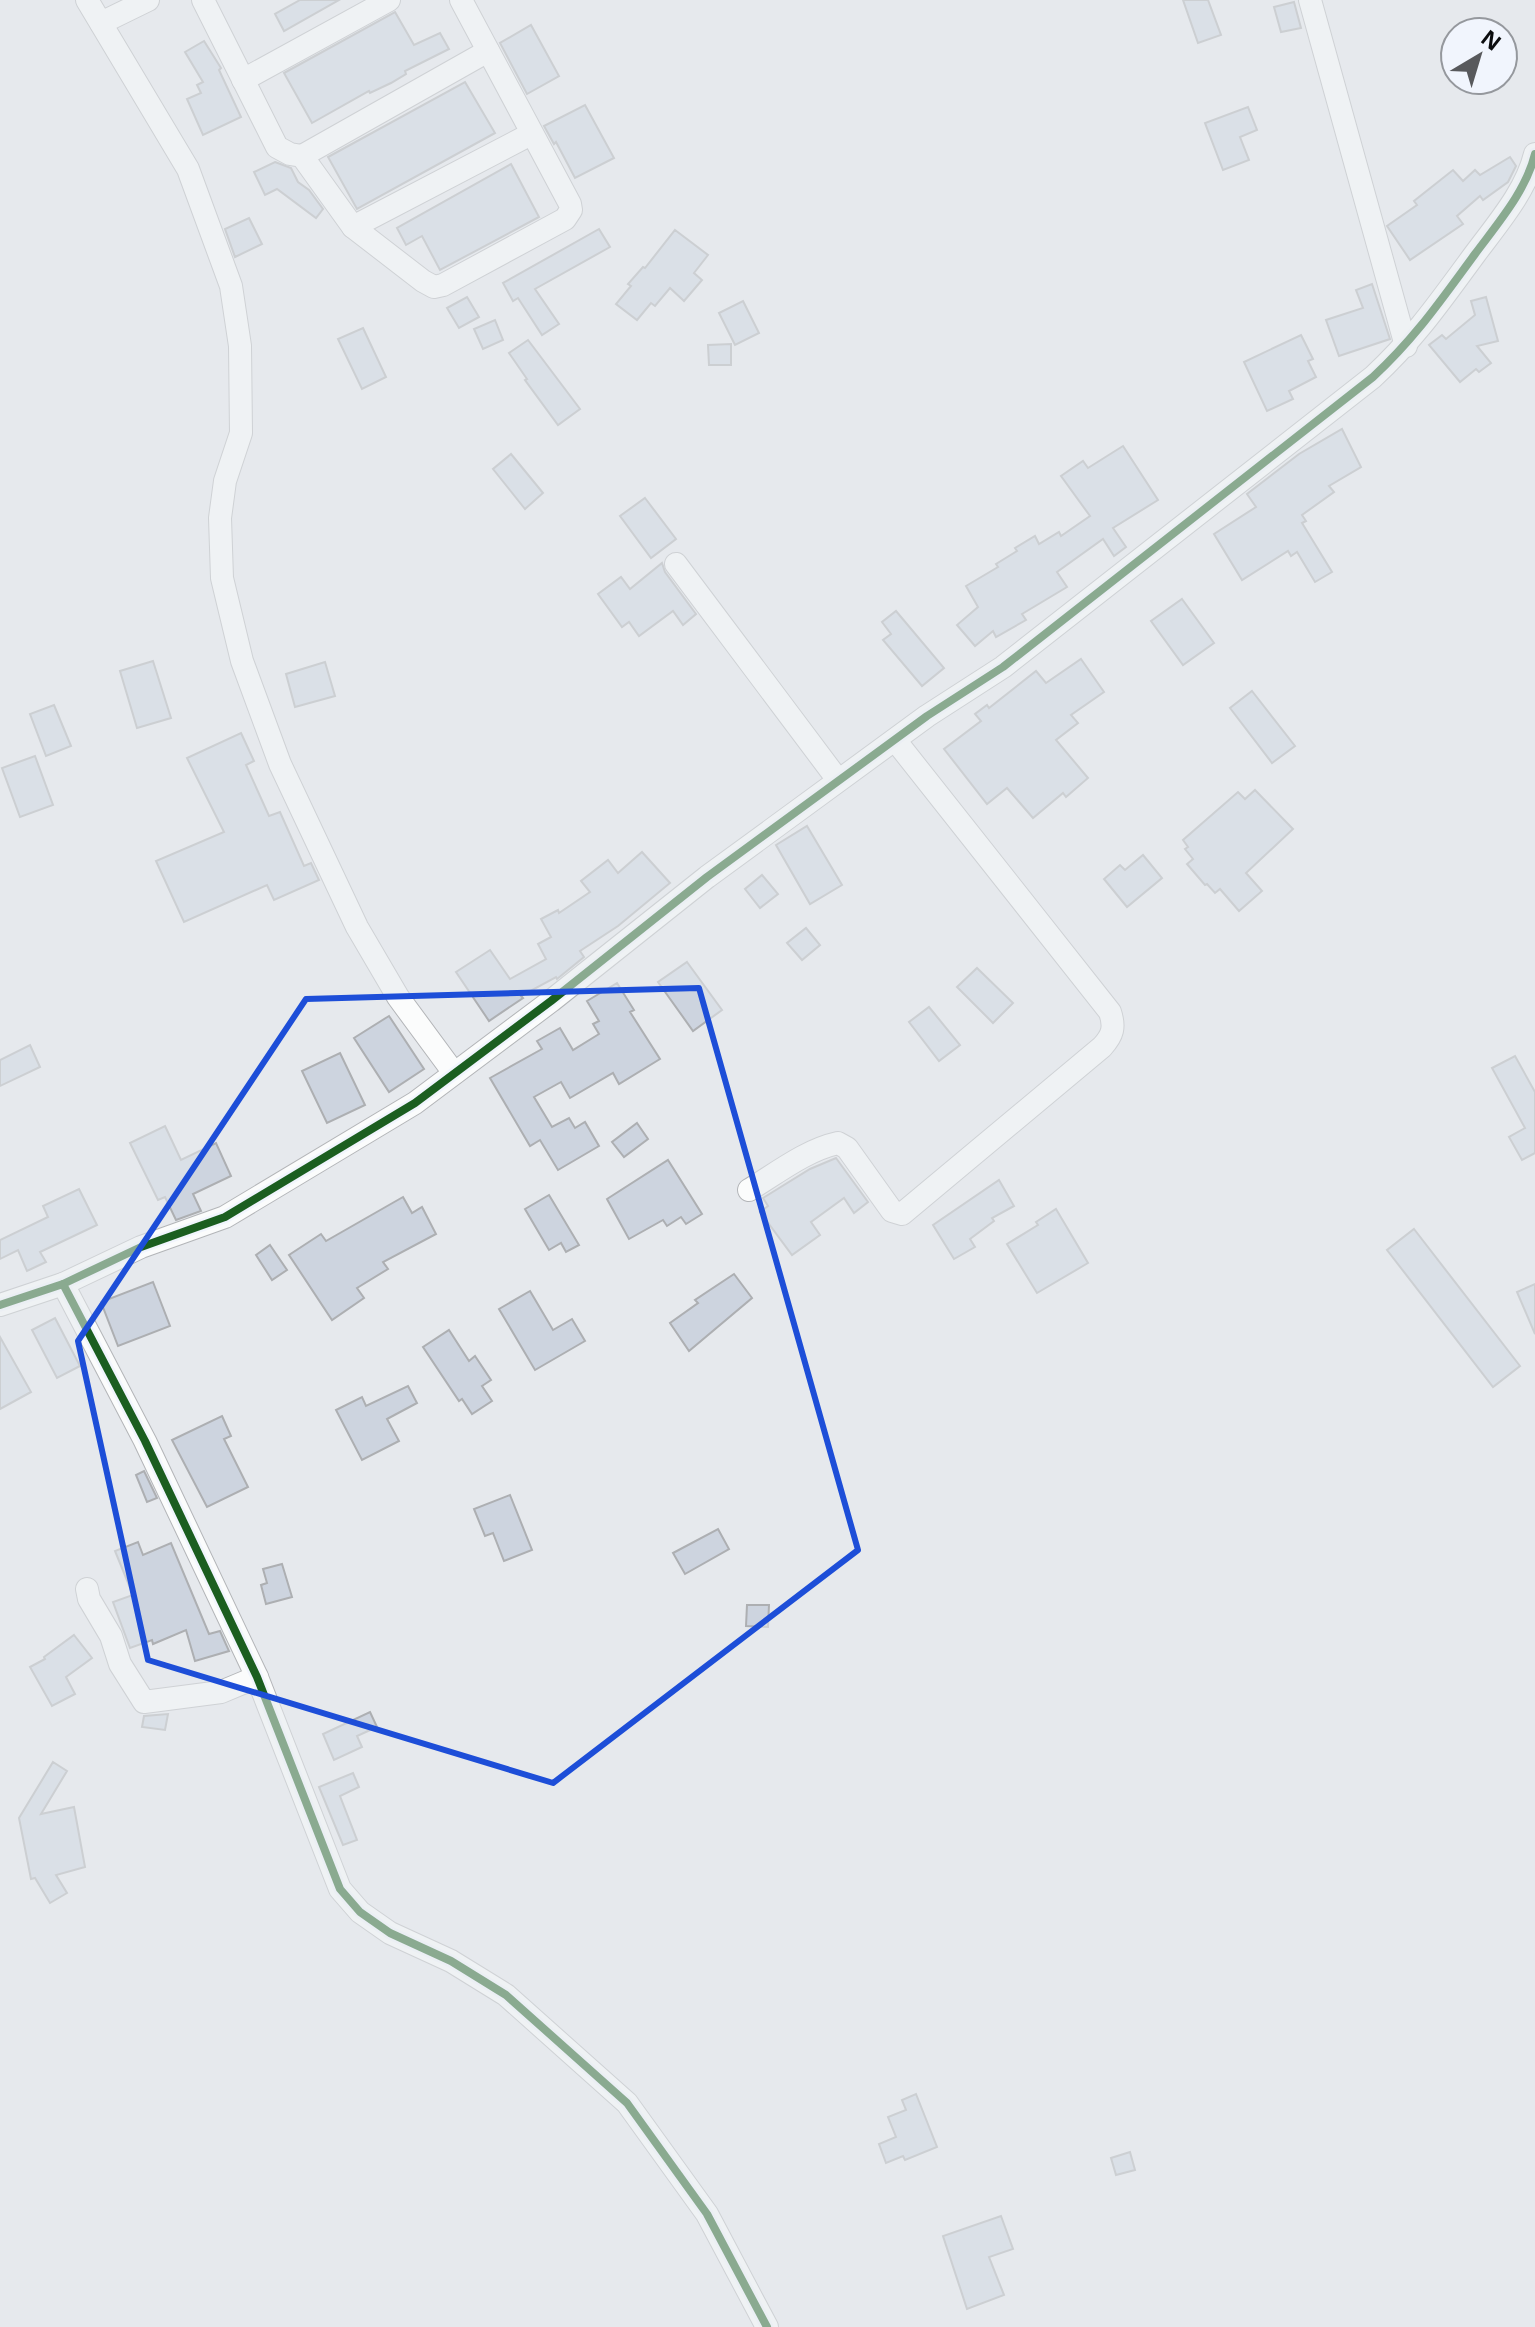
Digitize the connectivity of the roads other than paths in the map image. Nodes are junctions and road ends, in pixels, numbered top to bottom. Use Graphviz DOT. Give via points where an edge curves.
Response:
graph roads {
  1 [pos="87,0"];
  2 [pos="148,0"];
  3 [pos="203,0"];
  4 [pos="389,0"];
  5 [pos="461,0"];
  6 [pos="1310,0"];
  7 [pos="101,23"];
  8 [pos="488,51"];
  9 [pos="243,80"];
  10 [pos="531,134"];
  11 [pos="1535,154"];
  12 [pos="302,156"];
  13 [pos="353,227"];
  14 [pos="1406,346"];
  15 [pos="676,564"];
  16 [pos="895,740"];
  17 [pos="838,780"];
  18 [pos="454,1073"];
  19 [pos="749,1190"];
  20 [pos="63,1284"];
  21 [pos="0,1305"];
  22 [pos="87,1589"];
  23 [pos="257,1677"];
  24 [pos="767,2327"];
  1 -- 7 [label="street"];
  2 -- 7 [label="street"];
  3 -- 9 [label="street"];
  4 -- 9 [label="street"];
  5 -- 8 [label="street"];
  6 -- 14 [label="street"];
  7 -- 18 [label="street" via="188,169 231,286 240,346 241,433 225,481 220,518 222,578 242,661 280,764 357,927 398,997"];
  8 -- 10 [label="street"];
  8 -- 12 [label="street"];
  9 -- 12 [label="street" via="277,147"];
  10 -- 13 [label="street"];
  10 -- 13 [label="street" via="570,204 569,215 443,285 423,281"];
  11 -- 14 [label="street" via="1510,207"];
  12 -- 13 [label="street"];
  14 -- 16 [label="street" via="1103,590"];
  15 -- 17 [label="street"];
  16 -- 17 [label="street"];
  16 -- 19 [label="street" via="1110,1012 1111,1036 902,1214 892,1211 838,1143"];
  17 -- 18 [label="street"];
  18 -- 20 [label="street" via="415,1103 225,1217 141,1247"];
  20 -- 21 [label="street"];
  20 -- 23 [label="street" via="145,1441"];
  22 -- 23 [label="street" via="120,1664 144,1702 221,1692"];
  23 -- 24 [label="street" via="340,1889 360,1912 390,1933 451,1961 506,1995 627,2103 707,2214"];
}
